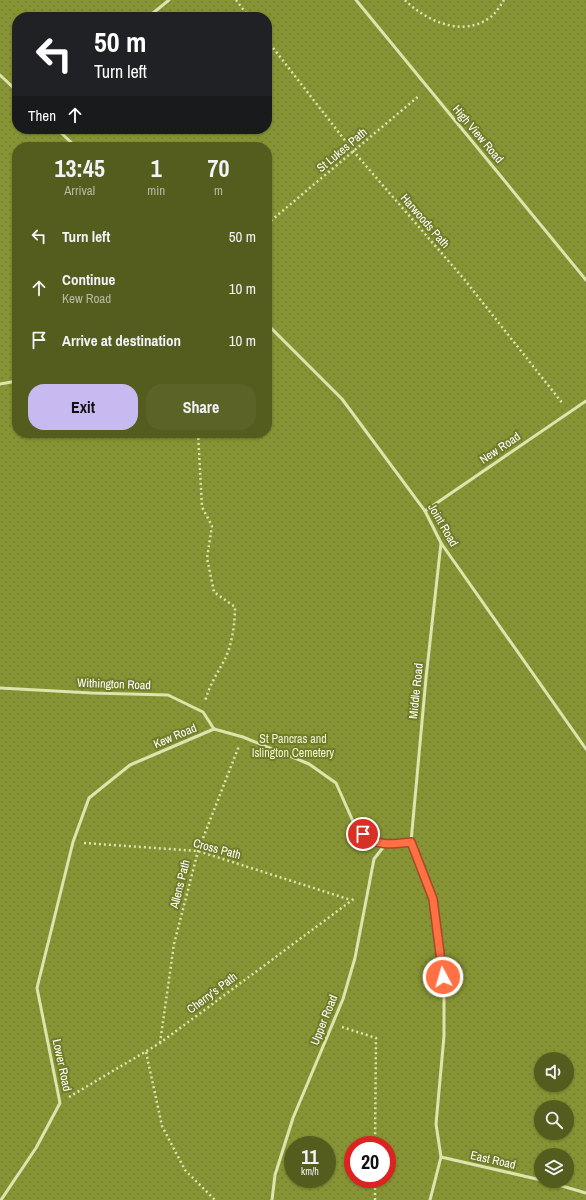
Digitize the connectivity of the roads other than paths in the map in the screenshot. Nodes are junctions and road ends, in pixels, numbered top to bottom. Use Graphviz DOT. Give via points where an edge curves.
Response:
graph roads {
  1 [pos="169,0"];
  2 [pos="356,0"];
  3 [pos="154,12"];
  4 [pos="0,75"];
  5 [pos="12,86"];
  6 [pos="62,134"];
  7 [pos="71,142"];
  8 [pos="586,280"];
  9 [pos="272,329"];
  10 [pos="12,382"];
  11 [pos="0,384"];
  12 [pos="586,401"];
  13 [pos="425,510"];
  14 [pos="441,543"];
  15 [pos="0,688"];
  16 [pos="214,729"];
  17 [pos="586,749"];
  18 [pos="411,842"];
  19 [pos="385,845"];
  20 [pos="49,944"];
  21 [pos="441,1157"];
  22 [pos="534,1178"];
  23 [pos="571,1188"];
  24 [pos="586,1192"];
  25 [pos="1,1200"];
  26 [pos="272,1200"];
  27 [pos="430,1200"];
  1 -- 3 [label="lane"];
  2 -- 8 [label="lane, High View Road"];
  4 -- 5 [label="lane"];
  6 -- 7 [label="lane"];
  9 -- 13 [label="lane, Joint Road" via="342,399"];
  10 -- 11 [label="lane"];
  12 -- 13 [label="lane, New Road"];
  13 -- 14 [label="lane, Joint Road"];
  14 -- 17 [label="lane, Joint Road"];
  14 -- 18 [label="lane, Middle Road"];
  15 -- 16 [label="lane, Withington Road" via="168,695 203,712"];
  16 -- 19 [label="lane, Kew Road" via="243,737 309,764 336,783 356,828 369,840"];
  16 -- 20 [label="lane, Kew Road" via="130,765 89,798 73,842"];
  18 -- 19 [label="lane"];
  18 -- 21 [label="lane" via="433,899 443,982 444,1036 436,1124"];
  19 -- 26 [label="lane, Upper Road" via="374,858 355,958 343,999 293,1118 275,1175"];
  20 -- 25 [label="lane, Lower Road" via="37,988 60,1103 36,1148"];
  21 -- 22 [label="lane, East Road"];
  21 -- 27 [label="lane"];
  23 -- 24 [label="lane"];
}
